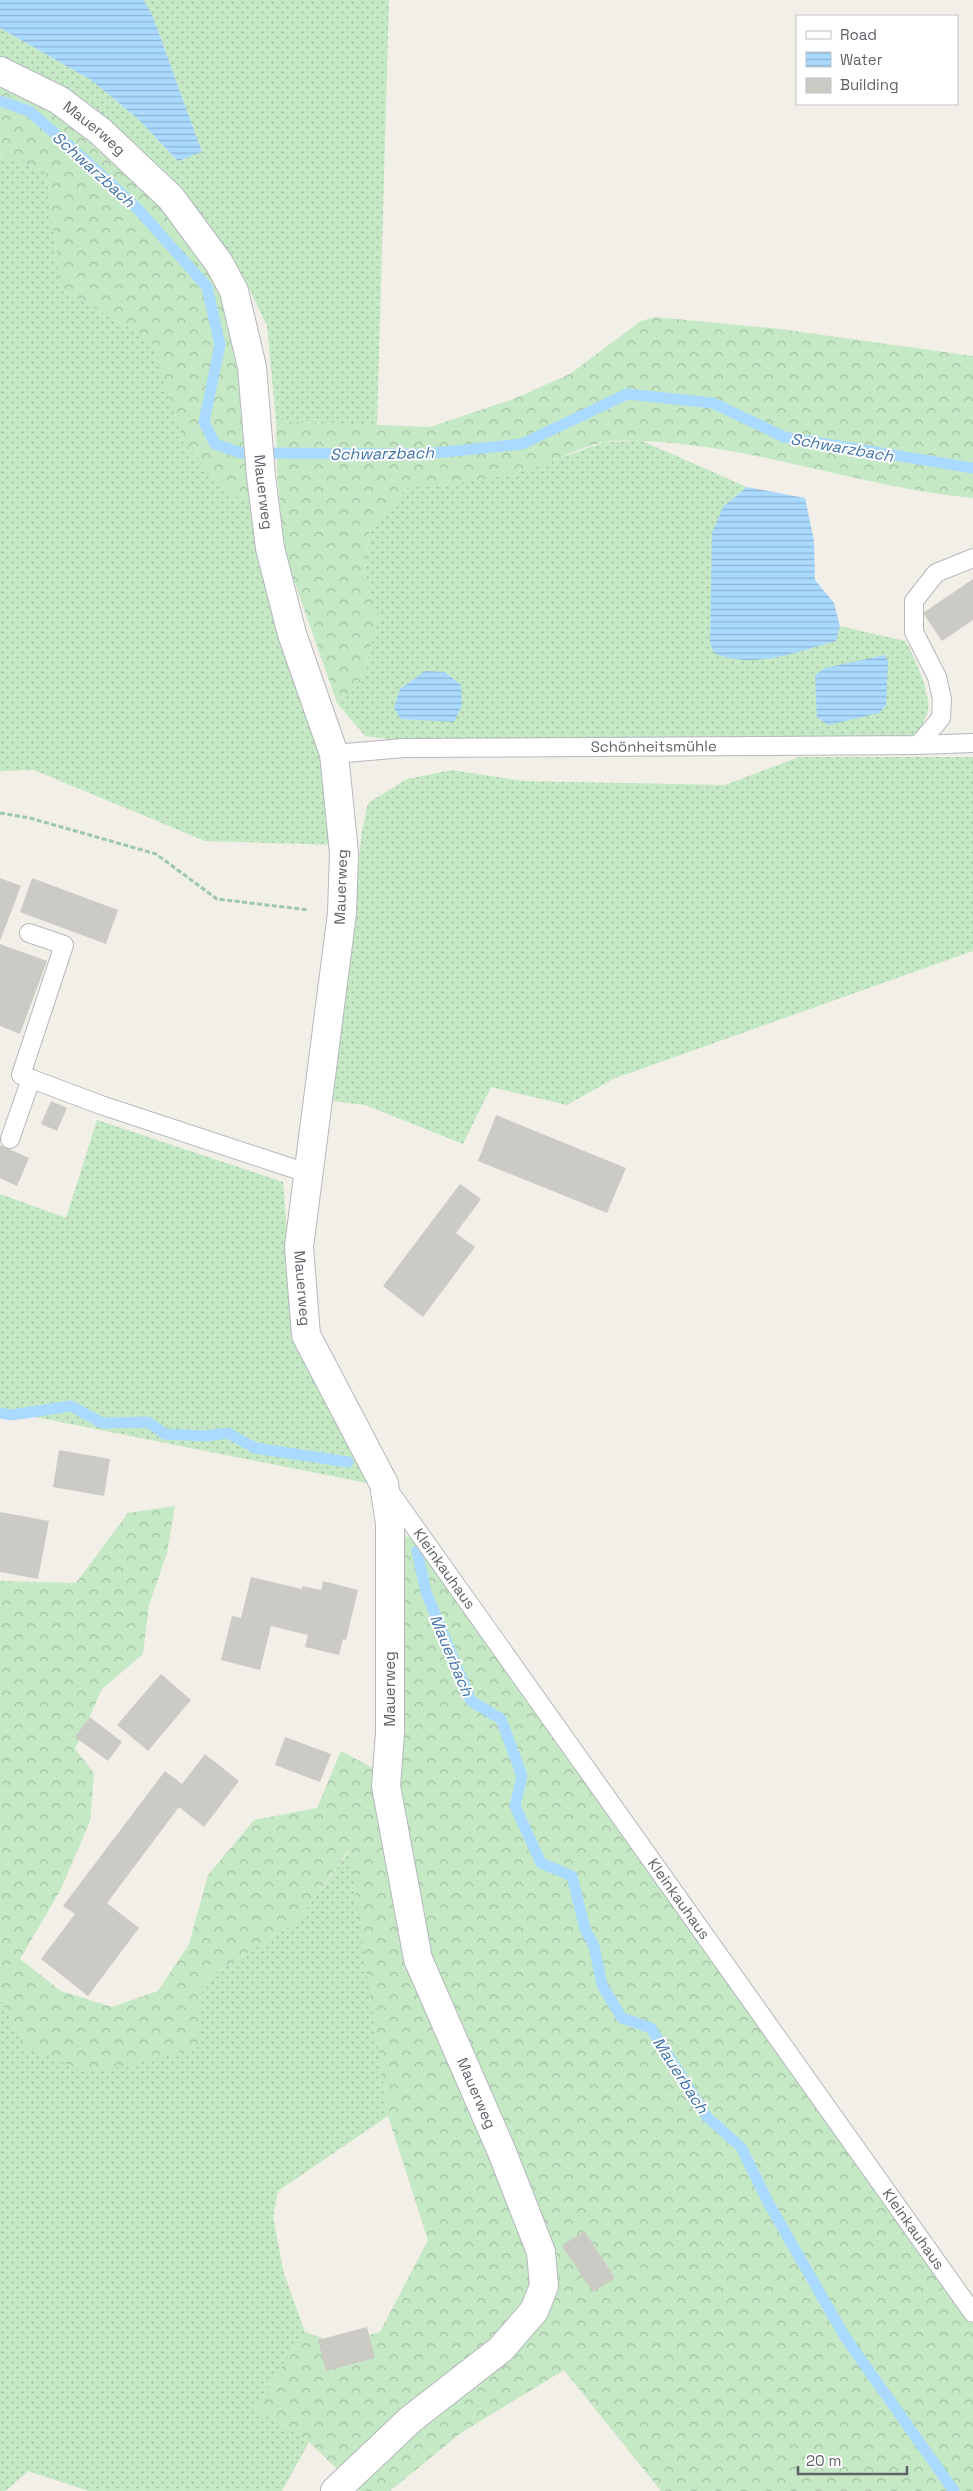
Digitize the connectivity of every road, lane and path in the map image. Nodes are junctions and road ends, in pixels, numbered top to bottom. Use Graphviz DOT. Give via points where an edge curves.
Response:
graph roads {
  1 [pos="0,71"];
  2 [pos="973,558"];
  3 [pos="973,743"];
  4 [pos="918,745"];
  5 [pos="334,754"];
  6 [pos="0,813"];
  7 [pos="342,914"];
  8 [pos="29,933"];
  9 [pos="31,1079"];
  10 [pos="10,1139"];
  11 [pos="307,1173"];
  12 [pos="384,1484"];
  13 [pos="973,2313"];
  14 [pos="335,2491"];
  1 -- 5 [label="street, Mauerweg" via="59,100 100,131 171,198 219,263 234,291 252,367 270,548 292,634"];
  2 -- 4 [label="lane" via="936,573 914,601 914,632 937,677 942,699 940,718"];
  3 -- 4 [label="lane, Schönheitsmühle"];
  4 -- 5 [label="lane, Schönheitsmühle" via="404,748"];
  5 -- 7 [label="street, Mauerweg" via="344,853"];
  6 -- 7 [label="path" via="30,818 156,854 217,899"];
  7 -- 11 [label="street, Mauerweg"];
  8 -- 9 [label="lane" via="64,945 20,1075"];
  9 -- 10 [label="lane"];
  9 -- 11 [label="lane"];
  11 -- 12 [label="street, Mauerweg" via="298,1247 306,1335"];
  12 -- 13 [label="lane, Kleinkauhaus"];
  12 -- 14 [label="street, Mauerweg" via="390,1523 390,1733 386,1786 418,1959 502,2152 541,2252 544,2286 534,2311 501,2350 411,2419"];
}
